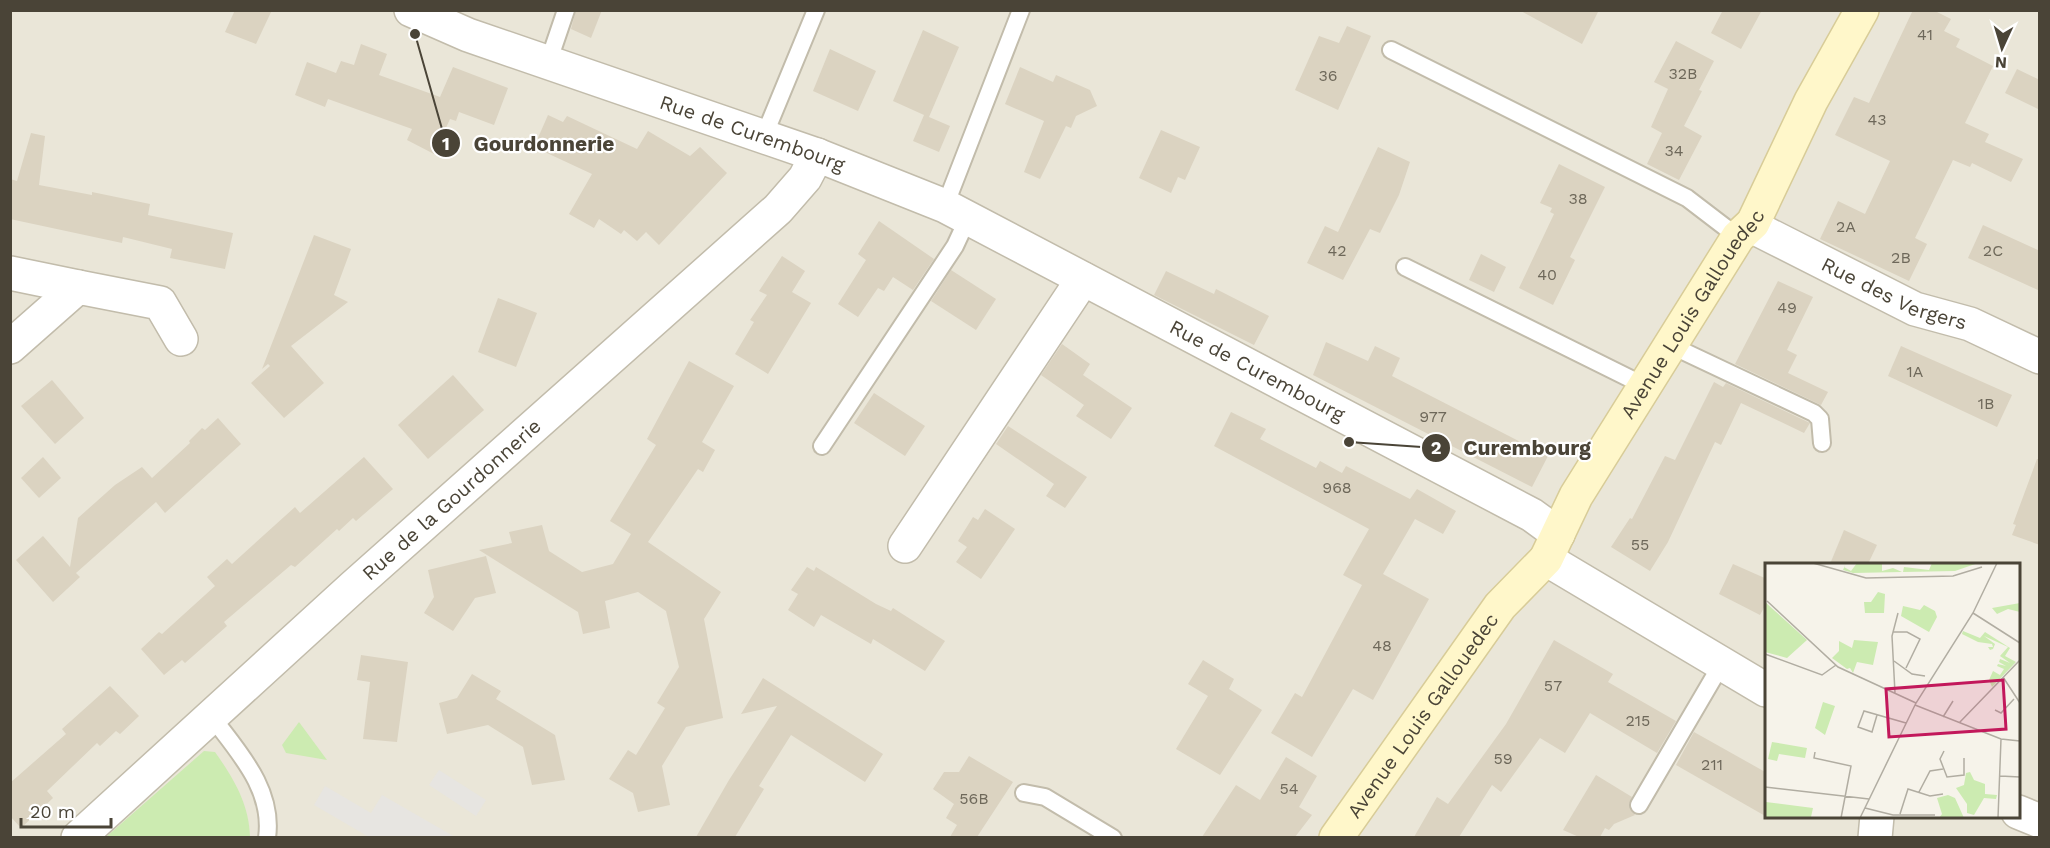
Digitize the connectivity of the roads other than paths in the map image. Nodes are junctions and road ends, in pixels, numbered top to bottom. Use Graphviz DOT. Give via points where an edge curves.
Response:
graph roads {
  1 [pos="411,10"];
  2 [pos="566,10"];
  3 [pos="816,10"];
  4 [pos="1021,10"];
  5 [pos="1855,12"];
  6 [pos="1391,50"];
  7 [pos="548,63"];
  8 [pos="764,136"];
  9 [pos="817,156"];
  10 [pos="956,212"];
  11 [pos="1745,230"];
  12 [pos="1405,267"];
  13 [pos="10,273"];
  14 [pos="1083,279"];
  15 [pos="78,287"];
  16 [pos="181,339"];
  17 [pos="1670,345"];
  18 [pos="10,346"];
  19 [pos="2040,357"];
  20 [pos="1645,386"];
  21 [pos="1822,443"];
  22 [pos="822,446"];
  23 [pos="905,546"];
  24 [pos="1552,546"];
  25 [pos="1721,665"];
  26 [pos="1765,689"];
  27 [pos="212,717"];
  28 [pos="1024,793"];
  29 [pos="1639,806"];
  30 [pos="2020,812"];
  31 [pos="1876,818"];
  32 [pos="2040,821"];
  33 [pos="78,837"];
  34 [pos="267,837"];
  35 [pos="1113,837"];
  36 [pos="1336,837"];
  37 [pos="1875,837"];
  1 -- 7 [label="street, Rue de Curembourg"];
  2 -- 7 [label="lane"];
  3 -- 8 [label="lane"];
  4 -- 10 [label="lane"];
  5 -- 11 [label="main road, Avenue Louis Gallouedec"];
  6 -- 11 [label="lane"];
  7 -- 8 [label="street, Rue de Curembourg"];
  8 -- 9 [label="street, Rue de Curembourg"];
  9 -- 10 [label="street, Rue de Curembourg"];
  9 -- 27 [label="street, Rue de la Gourdonnerie" via="806,178 778,209"];
  10 -- 14 [label="street, Rue de Curembourg"];
  10 -- 22 [label="lane" via="955,246"];
  11 -- 17 [label="main road, Avenue Louis Gallouedec"];
  11 -- 19 [label="street, Rue des Vergers" via="1761,231 1915,309 1970,324"];
  12 -- 20 [label="lane"];
  13 -- 15 [label="street"];
  14 -- 23 [label="street"];
  14 -- 24 [label="street, Rue de Curembourg" via="1532,515"];
  15 -- 16 [label="street" via="160,303"];
  15 -- 18 [label="street"];
  17 -- 20 [label="main road, Avenue Louis Gallouedec"];
  17 -- 21 [label="lane" via="1814,413 1820,419"];
  20 -- 24 [label="main road, Avenue Louis Gallouedec" via="1576,496"];
  24 -- 25 [label="street, Rue de Curembourg"];
  24 -- 36 [label="main road, Avenue Louis Gallouedec" via="1500,606"];
  25 -- 26 [label="street, Rue de Curembourg"];
  25 -- 29 [label="lane"];
  27 -- 33 [label="street, Rue de la Gourdonnerie"];
  27 -- 34 [label="lane" via="257,778 266,807"];
  28 -- 35 [label="lane" via="1045,797"];
  30 -- 32 [label="street"];
  31 -- 37 [label="street"];
}
